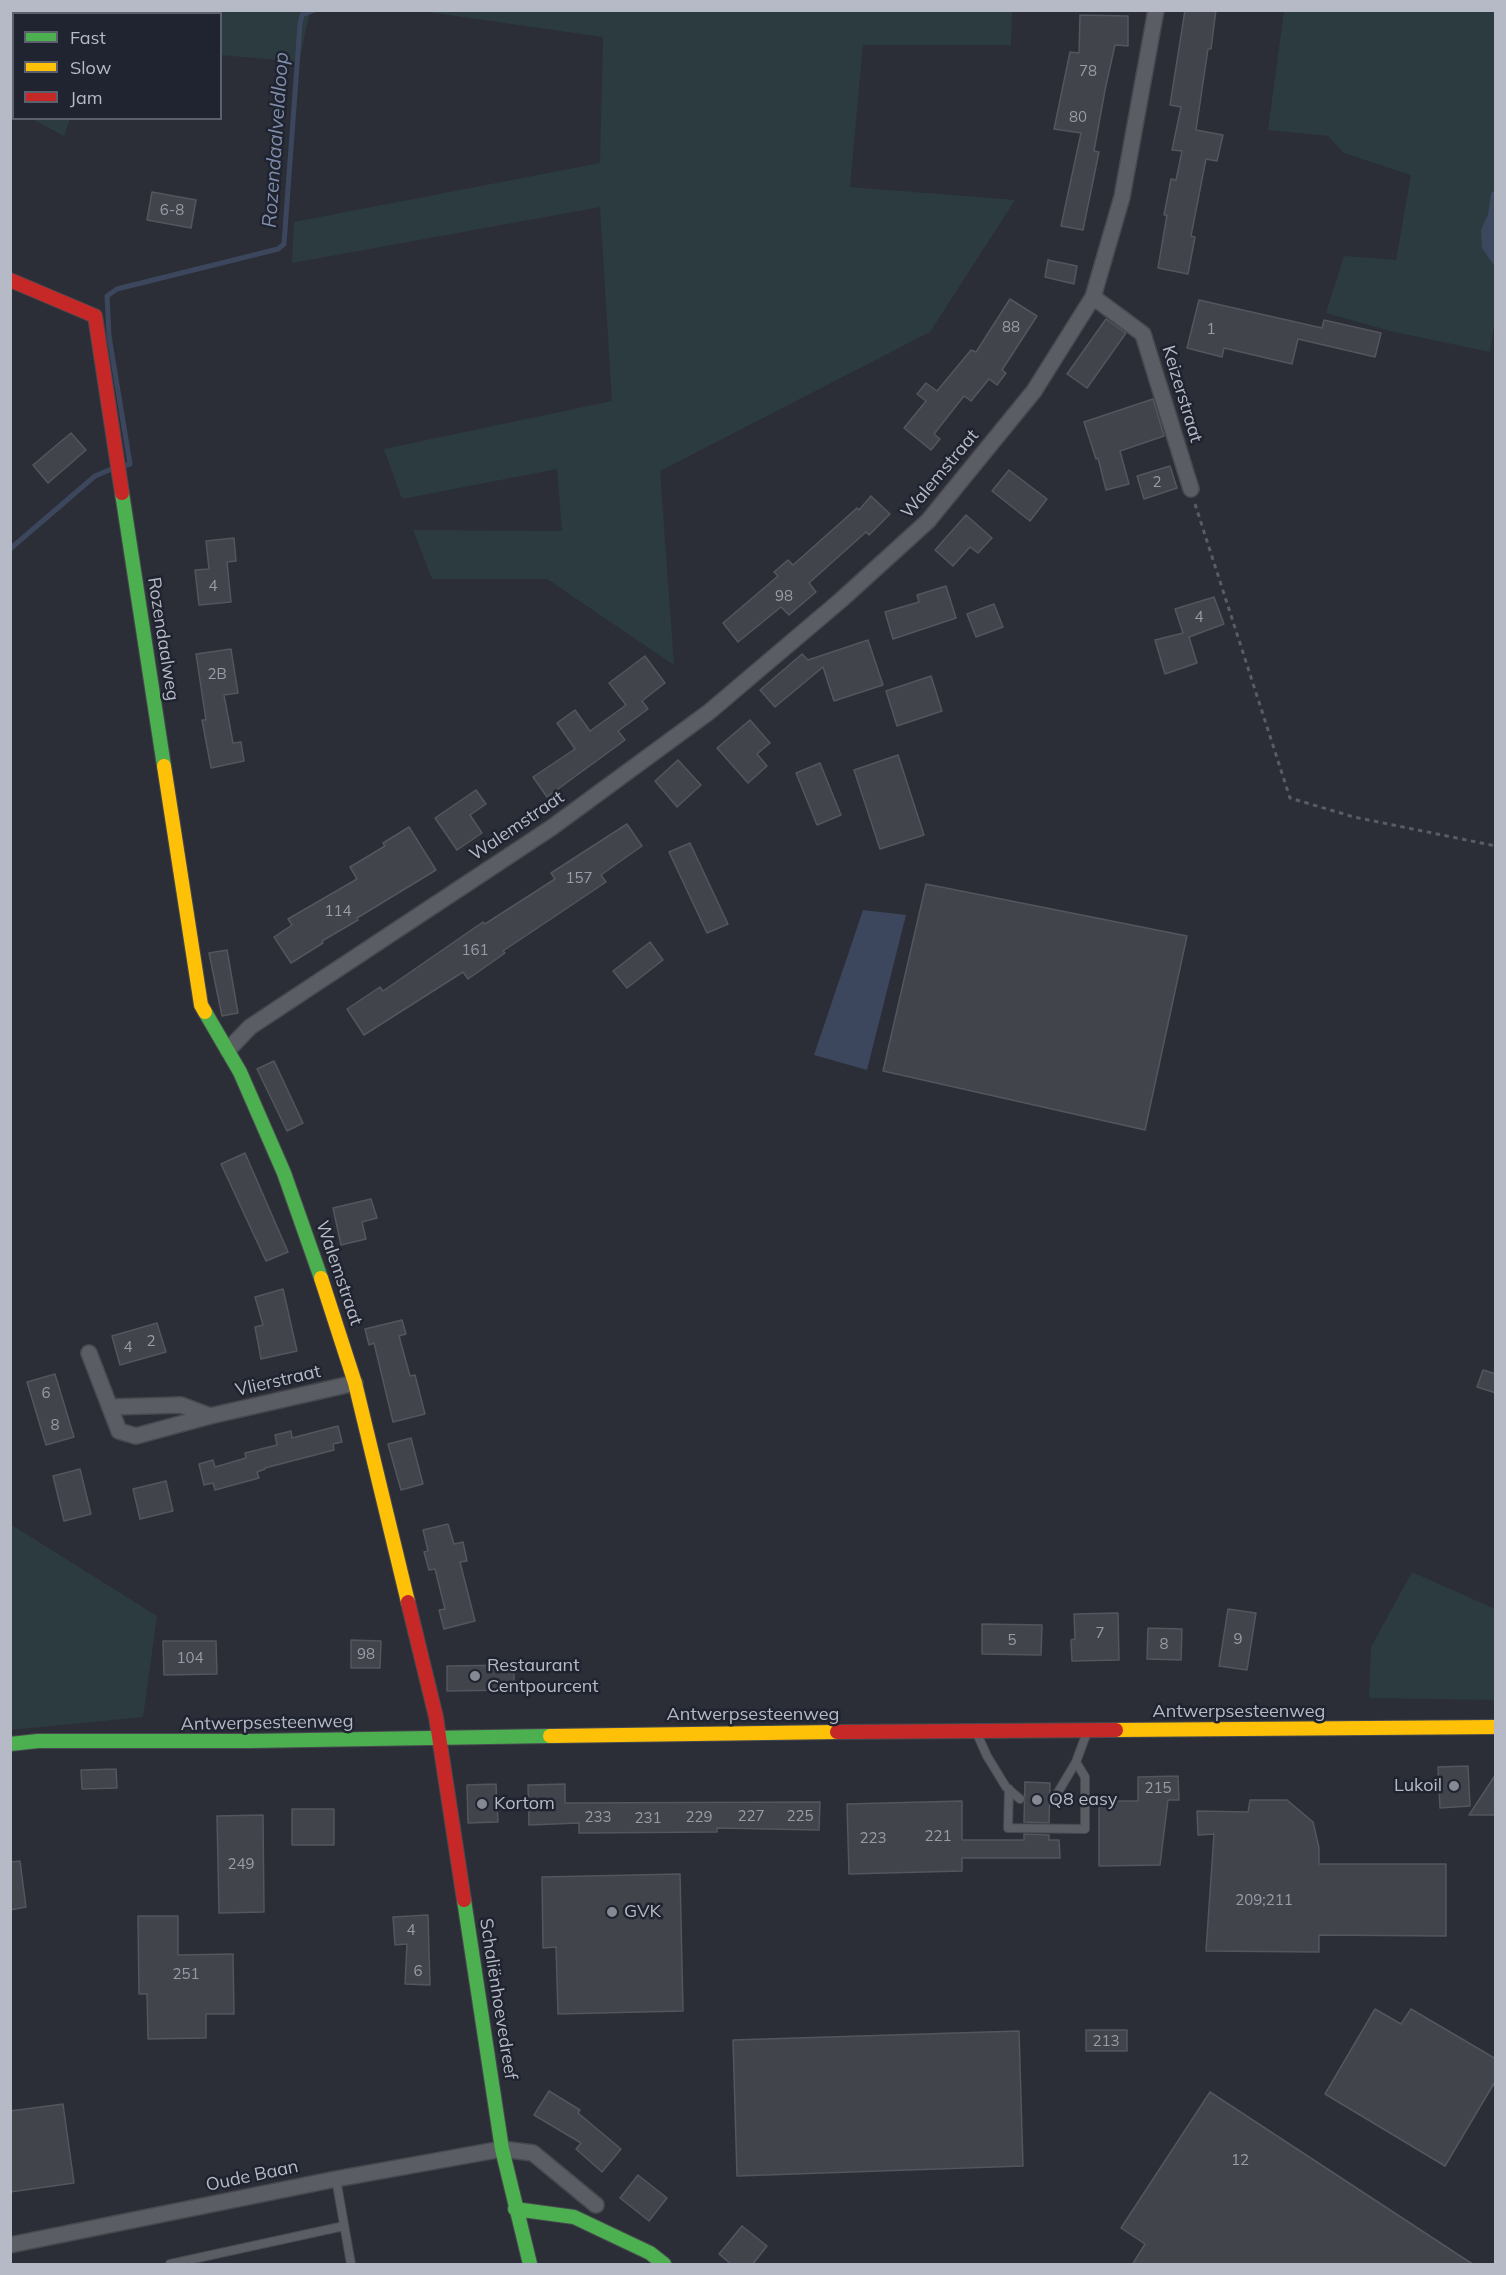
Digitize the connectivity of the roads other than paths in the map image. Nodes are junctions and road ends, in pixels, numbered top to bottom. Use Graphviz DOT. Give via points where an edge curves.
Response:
graph roads {
  1 [pos="1156,10"];
  2 [pos="10,280"];
  3 [pos="1093,297"];
  4 [pos="1191,489"];
  5 [pos="228,1050"];
  6 [pos="89,1353"];
  7 [pos="355,1383"];
  8 [pos="111,1407"];
  9 [pos="210,1416"];
  10 [pos="1496,1727"];
  11 [pos="1088,1731"];
  12 [pos="977,1732"];
  13 [pos="439,1738"];
  14 [pos="10,1744"];
  15 [pos="1076,1762"];
  16 [pos="1009,1789"];
  17 [pos="1020,1799"];
  18 [pos="1054,1799"];
  19 [pos="502,2149"];
  20 [pos="336,2179"];
  21 [pos="596,2205"];
  22 [pos="515,2209"];
  23 [pos="344,2226"];
  24 [pos="10,2246"];
  25 [pos="193,2262"];
  26 [pos="170,2265"];
  27 [pos="351,2265"];
  28 [pos="530,2265"];
  29 [pos="664,2265"];
  1 -- 3 [label="street, Walemstraat" via="1122,197"];
  2 -- 5 [label="street, Rozendaalweg" via="95,316 201,1005"];
  3 -- 4 [label="street, Keizerstraat" via="1143,334"];
  3 -- 5 [label="street, Walemstraat" via="1034,391 928,522 841,600 709,712 551,828 250,1027"];
  5 -- 7 [label="street, Walemstraat" via="284,1173"];
  6 -- 8 [label="street, Vlierstraat"];
  7 -- 9 [label="street, Vlierstraat"];
  7 -- 13 [label="street, Walemstraat"];
  8 -- 9 [label="street" via="181,1405"];
  8 -- 9 [label="street, Vlierstraat" via="119,1431 136,1436"];
  10 -- 11 [label="street, Antwerpsesteenweg"];
  11 -- 12 [label="street, Antwerpsesteenweg"];
  11 -- 15 [label="lane"];
  12 -- 13 [label="street, Antwerpsesteenweg"];
  12 -- 16 [label="lane" via="987,1756"];
  13 -- 14 [label="street, Antwerpsesteenweg"];
  13 -- 19 [label="street, Schaliënhoevedreef"];
  15 -- 16 [label="lane" via="1085,1777 1085,1829 1008,1828"];
  15 -- 18 [label="lane"];
  16 -- 17 [label="lane"];
  19 -- 20 [label="street, Oude Baan"];
  19 -- 21 [label="street, Oude Baan" via="533,2153"];
  19 -- 22 [label="street, Schaliënhoevedreef"];
  20 -- 23 [label="lane"];
  20 -- 24 [label="street, Oude Baan"];
  22 -- 28 [label="street, Schaliënhoevedreef"];
  22 -- 29 [label="street" via="574,2217 650,2253"];
  23 -- 25 [label="lane"];
  23 -- 27 [label="lane"];
  25 -- 26 [label="lane"];
}
